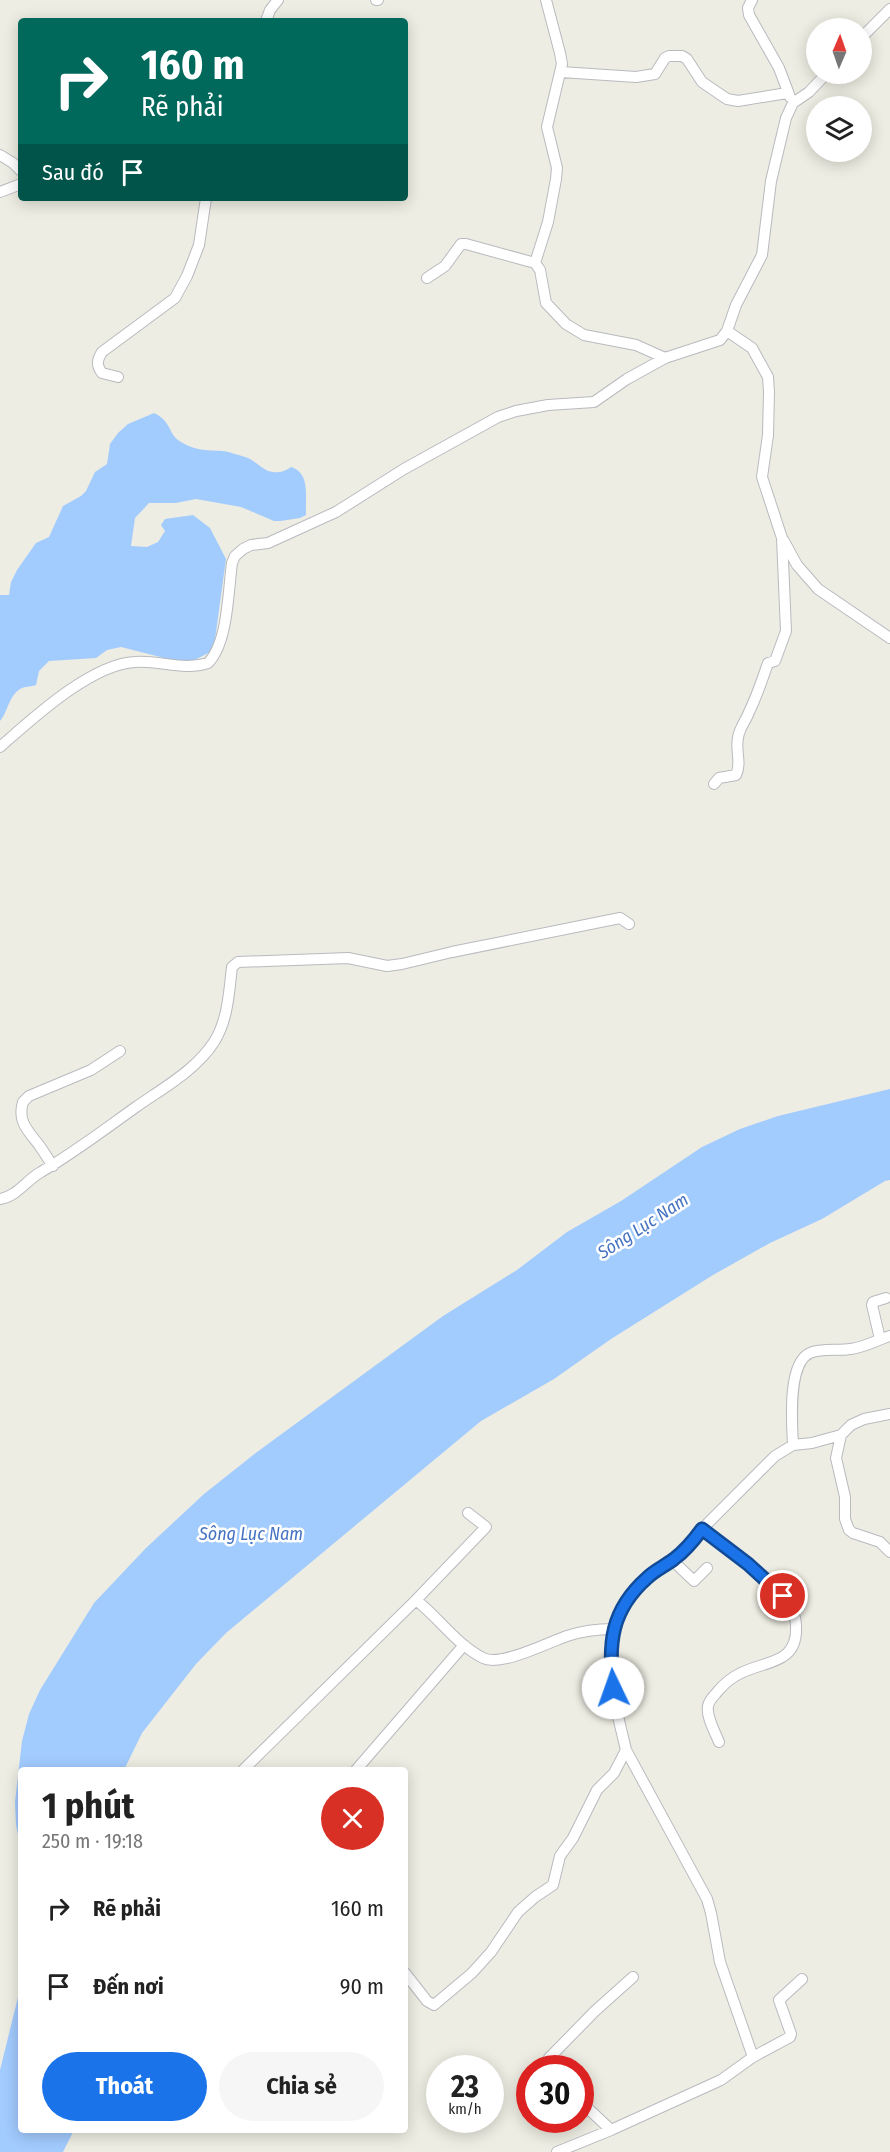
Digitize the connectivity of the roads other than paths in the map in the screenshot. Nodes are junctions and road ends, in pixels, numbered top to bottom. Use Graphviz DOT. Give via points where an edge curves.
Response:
graph roads {
  1 [pos="278,0"];
  2 [pos="546,0"];
  3 [pos="752,0"];
  4 [pos="890,9"];
  5 [pos="267,18"];
  6 [pos="872,27"];
  7 [pos="561,72"];
  8 [pos="817,84"];
  9 [pos="790,98"];
  10 [pos="0,155"];
  11 [pos="18,168"];
  12 [pos="18,185"];
  13 [pos="0,192"];
  14 [pos="206,201"];
  15 [pos="535,263"];
  16 [pos="427,278"];
  17 [pos="727,331"];
  18 [pos="665,358"];
  19 [pos="118,377"];
  20 [pos="782,538"];
  21 [pos="890,638"];
  22 [pos="0,747"];
  23 [pos="714,784"];
  24 [pos="629,924"];
  25 [pos="120,1051"];
  26 [pos="52,1166"];
  27 [pos="0,1199"];
  28 [pos="886,1298"];
  29 [pos="885,1337"];
  30 [pos="890,1414"];
  31 [pos="841,1435"];
  32 [pos="792,1445"];
  33 [pos="468,1513"];
  34 [pos="702,1529"];
  35 [pos="890,1551"];
  36 [pos="672,1560"];
  37 [pos="707,1568"];
  38 [pos="416,1600"];
  39 [pos="613,1629"];
  40 [pos="464,1645"];
  41 [pos="718,1742"];
  42 [pos="626,1750"];
  43 [pos="246,1767"];
  44 [pos="359,1767"];
  45 [pos="408,1977"];
  46 [pos="633,1977"];
  47 [pos="802,1979"];
  48 [pos="552,2055"];
  49 [pos="753,2058"];
  50 [pos="594,2114"];
  51 [pos="611,2130"];
  52 [pos="557,2152"];
  1 -- 5 [label="street"];
  2 -- 7 [label="street" via="561,53"];
  3 -- 9 [label="street" via="750,15"];
  4 -- 6 [label="street"];
  7 -- 9 [label="street" via="636,77 655,74 669,56 682,56 702,82 727,99"];
  7 -- 15 [label="street" via="547,127 556,178"];
  8 -- 9 [label="street" via="809,92"];
  9 -- 17 [label="street" via="771,181 762,255"];
  10 -- 11 [label="street"];
  12 -- 13 [label="street"];
  14 -- 19 [label="street" via="199,245 175,298 98,357 102,373"];
  15 -- 16 [label="street" via="461,244 445,266"];
  15 -- 18 [label="street" via="546,303 566,324 584,335 636,345"];
  17 -- 18 [label="street" via="714,343"];
  17 -- 20 [label="street" via="752,348 768,377 768,435 762,477"];
  18 -- 22 [label="street" via="594,402 548,405 498,417 336,512 268,543 243,549 232,564 222,634 208,663 184,667 136,661 106,669 56,700"];
  20 -- 21 [label="street" via="797,565 818,589"];
  20 -- 23 [label="street" via="784,637 775,661 768,663 740,730 738,773 719,778"];
  24 -- 26 [label="street" via="620,918 387,966 348,958 238,962 232,967 221,1029 207,1052 176,1079"];
  25 -- 26 [label="street" via="91,1070 23,1102 22,1122"];
  26 -- 27 [label="street" via="12,1196"];
  28 -- 29 [label="street" via="872,1305"];
  29 -- 32 [label="street" via="863,1346 818,1351 804,1357 795,1374"];
  30 -- 31 [label="street" via="864,1419"];
  31 -- 32 [label="street"];
  31 -- 35 [label="street" via="836,1458 849,1530 880,1542"];
  32 -- 34 [label="street" via="775,1456"];
  33 -- 38 [label="street" via="486,1527"];
  34 -- 36 [label="street"];
  34 -- 41 [label="street" via="778,1589 792,1609 796,1623 789,1653 728,1680 708,1704"];
  36 -- 37 [label="street" via="694,1581"];
  36 -- 39 [label="street" via="628,1598"];
  38 -- 40 [label="street"];
  38 -- 43 [label="street"];
  39 -- 40 [label="street" via="576,1634 527,1653 493,1660"];
  39 -- 42 [label="street" via="614,1698"];
  40 -- 44 [label="street"];
  42 -- 45 [label="street" via="614,1773 597,1790 560,1856 555,1883 518,1912 472,1973 434,2005"];
  42 -- 49 [label="street" via="707,1899 720,1962"];
  46 -- 48 [label="street"];
  47 -- 49 [label="street" via="779,2000 790,2037"];
  49 -- 51 [label="street" via="721,2080"];
  50 -- 51 [label="street"];
  51 -- 52 [label="street"];
}
